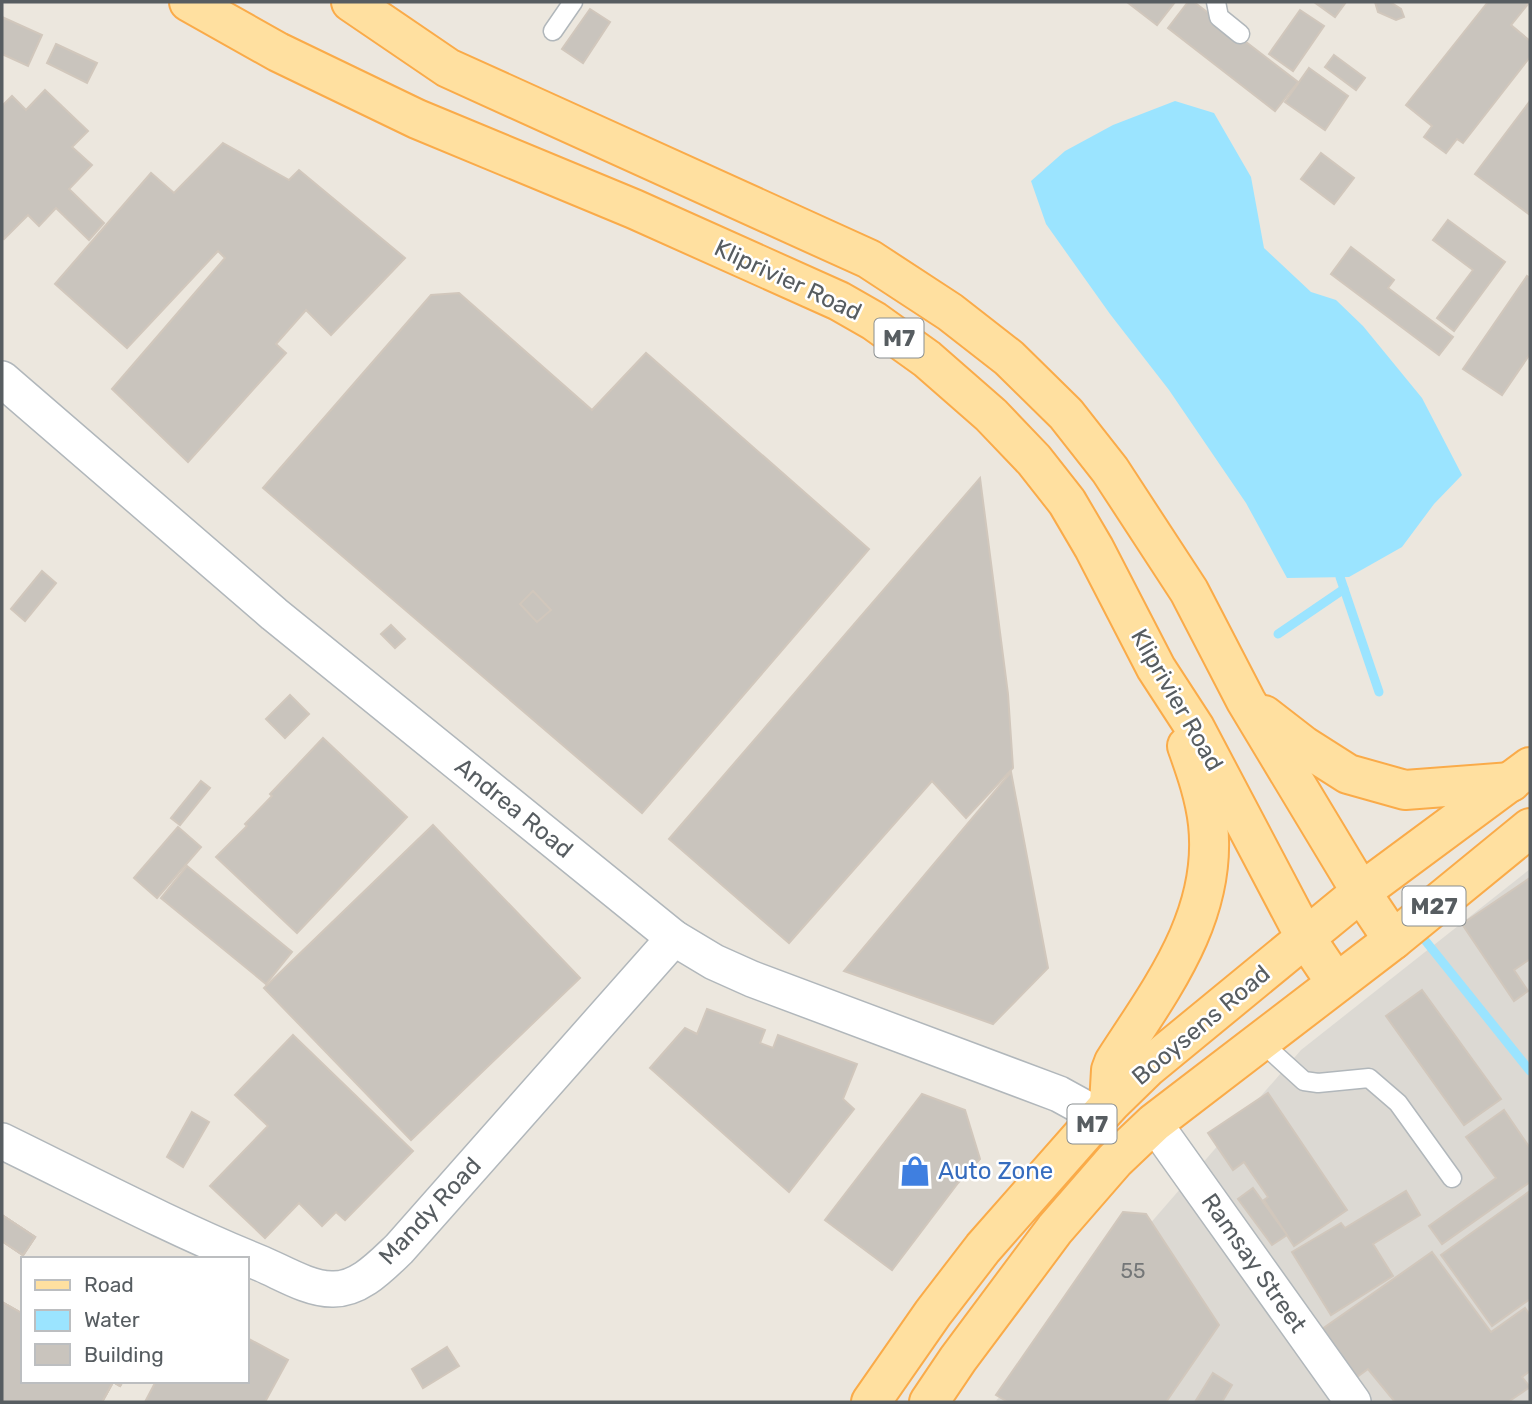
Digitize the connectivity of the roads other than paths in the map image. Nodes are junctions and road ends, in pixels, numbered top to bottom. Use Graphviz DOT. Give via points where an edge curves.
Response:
graph roads {
  1 [pos="189,2"];
  2 [pos="351,2"];
  3 [pos="573,2"];
  4 [pos="1216,2"];
  5 [pos="553,31"];
  6 [pos="1240,34"];
  7 [pos="2,379"];
  8 [pos="1156,668"];
  9 [pos="1246,701"];
  10 [pos="1520,775"];
  11 [pos="1530,828"];
  12 [pos="1361,891"];
  13 [pos="1305,937"];
  14 [pos="674,938"];
  15 [pos="1393,940"];
  16 [pos="1336,982"];
  17 [pos="1260,1041"];
  18 [pos="1104,1110"];
  19 [pos="1154,1123"];
  20 [pos="2,1142"];
  21 [pos="1452,1178"];
  22 [pos="244,1257"];
  23 [pos="248,1259"];
  24 [pos="872,1402"];
  25 [pos="929,1402"];
  26 [pos="1353,1402"];
  1 -- 8 [label="main road, Kliprivier Road / M7" via="417,119 740,255 874,321 927,359 1034,460 1067,502 1094,548"];
  2 -- 9 [label="main road, Kliprivier Road / M7" via="448,68 869,259 1000,350 1066,414 1110,470 1189,591"];
  3 -- 5 [label="lane"];
  4 -- 6 [label="lane" via="1219,17"];
  7 -- 14 [label="street, Andrea Road" via="274,614"];
  8 -- 13 [label="main road, Kliprivier Road / M7" via="1195,727"];
  8 -- 18 [label="main road" via="1199,781 1208,823 1206,887 1180,959 1114,1062"];
  9 -- 10 [label="main road" via="1348,774 1405,790"];
  9 -- 12 [label="main road, Kliprivier Road / M7"];
  10 -- 12 [label="main road, Booysens Road / M27"];
  11 -- 15 [label="main road, Booysens Road / M27"];
  12 -- 13 [label="main road, Booysens Road / M7"];
  12 -- 15 [label="main road, Kliprivier Road / M7"];
  13 -- 16 [label="main road, Kliprivier Road / M7"];
  13 -- 18 [label="main road, Booysens Road / M7" via="1148,1067"];
  14 -- 18 [label="street, Andrea Road" via="752,979"];
  14 -- 23 [label="street, Mandy Road" via="399,1249 361,1281 332,1289"];
  15 -- 16 [label="main road, Booysens Road / M27"];
  16 -- 17 [label="main road, Booysens Road / M7"];
  17 -- 19 [label="main road, Booysens Road / M7"];
  17 -- 21 [label="lane" via="1304,1081 1369,1078 1398,1103"];
  18 -- 24 [label="main road, Booysens Road / M7" via="983,1248"];
  19 -- 25 [label="main road, Booysens Road / M7" via="1055,1229"];
  19 -- 26 [label="street, Ramsay Street"];
  20 -- 22 [label="street, Mandy Road"];
}
